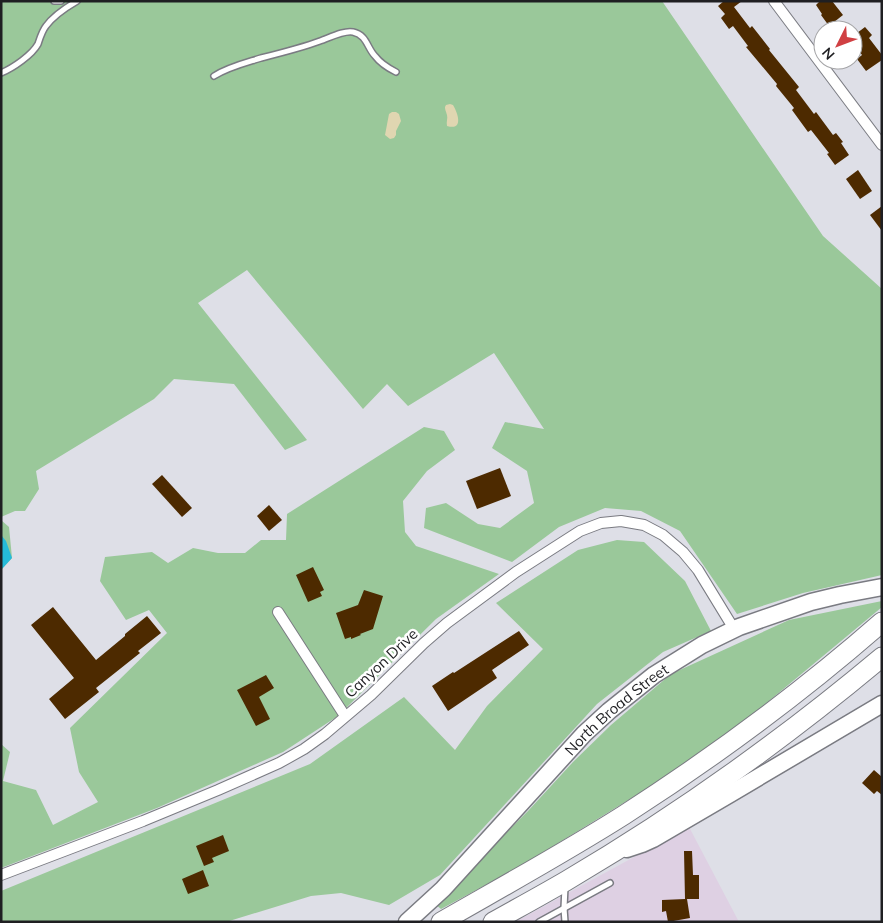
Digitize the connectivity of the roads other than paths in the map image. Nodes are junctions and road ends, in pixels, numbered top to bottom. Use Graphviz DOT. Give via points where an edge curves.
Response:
graph roads {
  1 [pos="54,1"];
  2 [pos="61,1"];
  3 [pos="77,1"];
  4 [pos="774,1"];
  5 [pos="396,72"];
  6 [pos="1,73"];
  7 [pos="214,76"];
  8 [pos="882,145"];
  9 [pos="882,587"];
  10 [pos="278,612"];
  11 [pos="882,622"];
  12 [pos="734,629"];
  13 [pos="882,656"];
  14 [pos="882,704"];
  15 [pos="345,716"];
  16 [pos="610,854"];
  17 [pos="1,876"];
  18 [pos="566,881"];
  19 [pos="610,883"];
  20 [pos="564,908"];
  21 [pos="407,922"];
  22 [pos="441,922"];
  23 [pos="493,922"];
  24 [pos="539,922"];
  25 [pos="565,922"];
  1 -- 2 [label="lane"];
  3 -- 6 [label="lane" via="64,8 44,27 30,54"];
  4 -- 8 [label="street"];
  5 -- 7 [label="lane" via="383,65 360,35 345,32"];
  9 -- 12 [label="main road, North Broad Street" via="811,602"];
  10 -- 15 [label="street"];
  11 -- 22 [label="highway" via="787,700 684,775 594,833"];
  12 -- 15 [label="street, Canyon Drive" via="698,570 664,535 644,525 621,521 601,523 580,532 516,572 447,623"];
  12 -- 21 [label="main road, North Broad Street" via="668,666 609,711 571,747 443,889"];
  13 -- 16 [label="highway" via="753,758"];
  14 -- 16 [label="main road" via="648,842"];
  15 -- 17 [label="street, Canyon Drive" via="304,749 252,775"];
  16 -- 18 [label="highway"];
  18 -- 20 [label="lane"];
  18 -- 23 [label="highway"];
  19 -- 20 [label="lane"];
  20 -- 24 [label="lane"];
  20 -- 25 [label="lane"];
}
